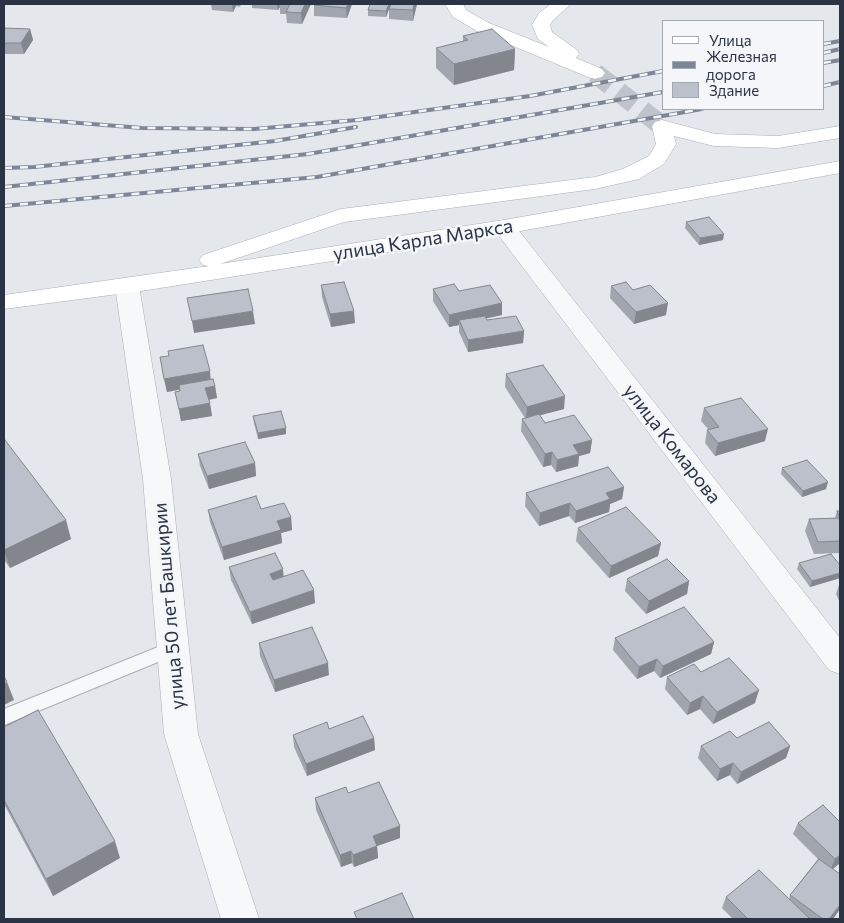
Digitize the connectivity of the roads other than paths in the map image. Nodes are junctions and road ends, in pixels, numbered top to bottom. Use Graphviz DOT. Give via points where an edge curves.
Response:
graph roads {
  1 [pos="454,4"];
  2 [pos="562,4"];
  3 [pos="840,132"];
  4 [pos="840,167"];
  5 [pos="504,227"];
  6 [pos="134,285"];
  7 [pos="4,302"];
  8 [pos="172,648"];
  9 [pos="840,661"];
  10 [pos="4,717"];
  11 [pos="240,919"];
  1 -- 2 [label="street" via="459,13 483,27 595,73 544,35 541,25"];
  3 -- 6 [label="street" via="778,142 723,141 662,126 666,144 657,160 631,174 596,183 341,216"];
  4 -- 5 [label="street, улица Карла Маркса"];
  5 -- 6 [label="street, улица Карла Маркса"];
  5 -- 9 [label="street, улица Комарова"];
  6 -- 7 [label="street, улица Карла Маркса"];
  6 -- 8 [label="street, улица 50 лет Башкирии" via="158,478"];
  8 -- 10 [label="lane"];
  8 -- 11 [label="street, улица 50 лет Башкирии" via="181,734"];
}
